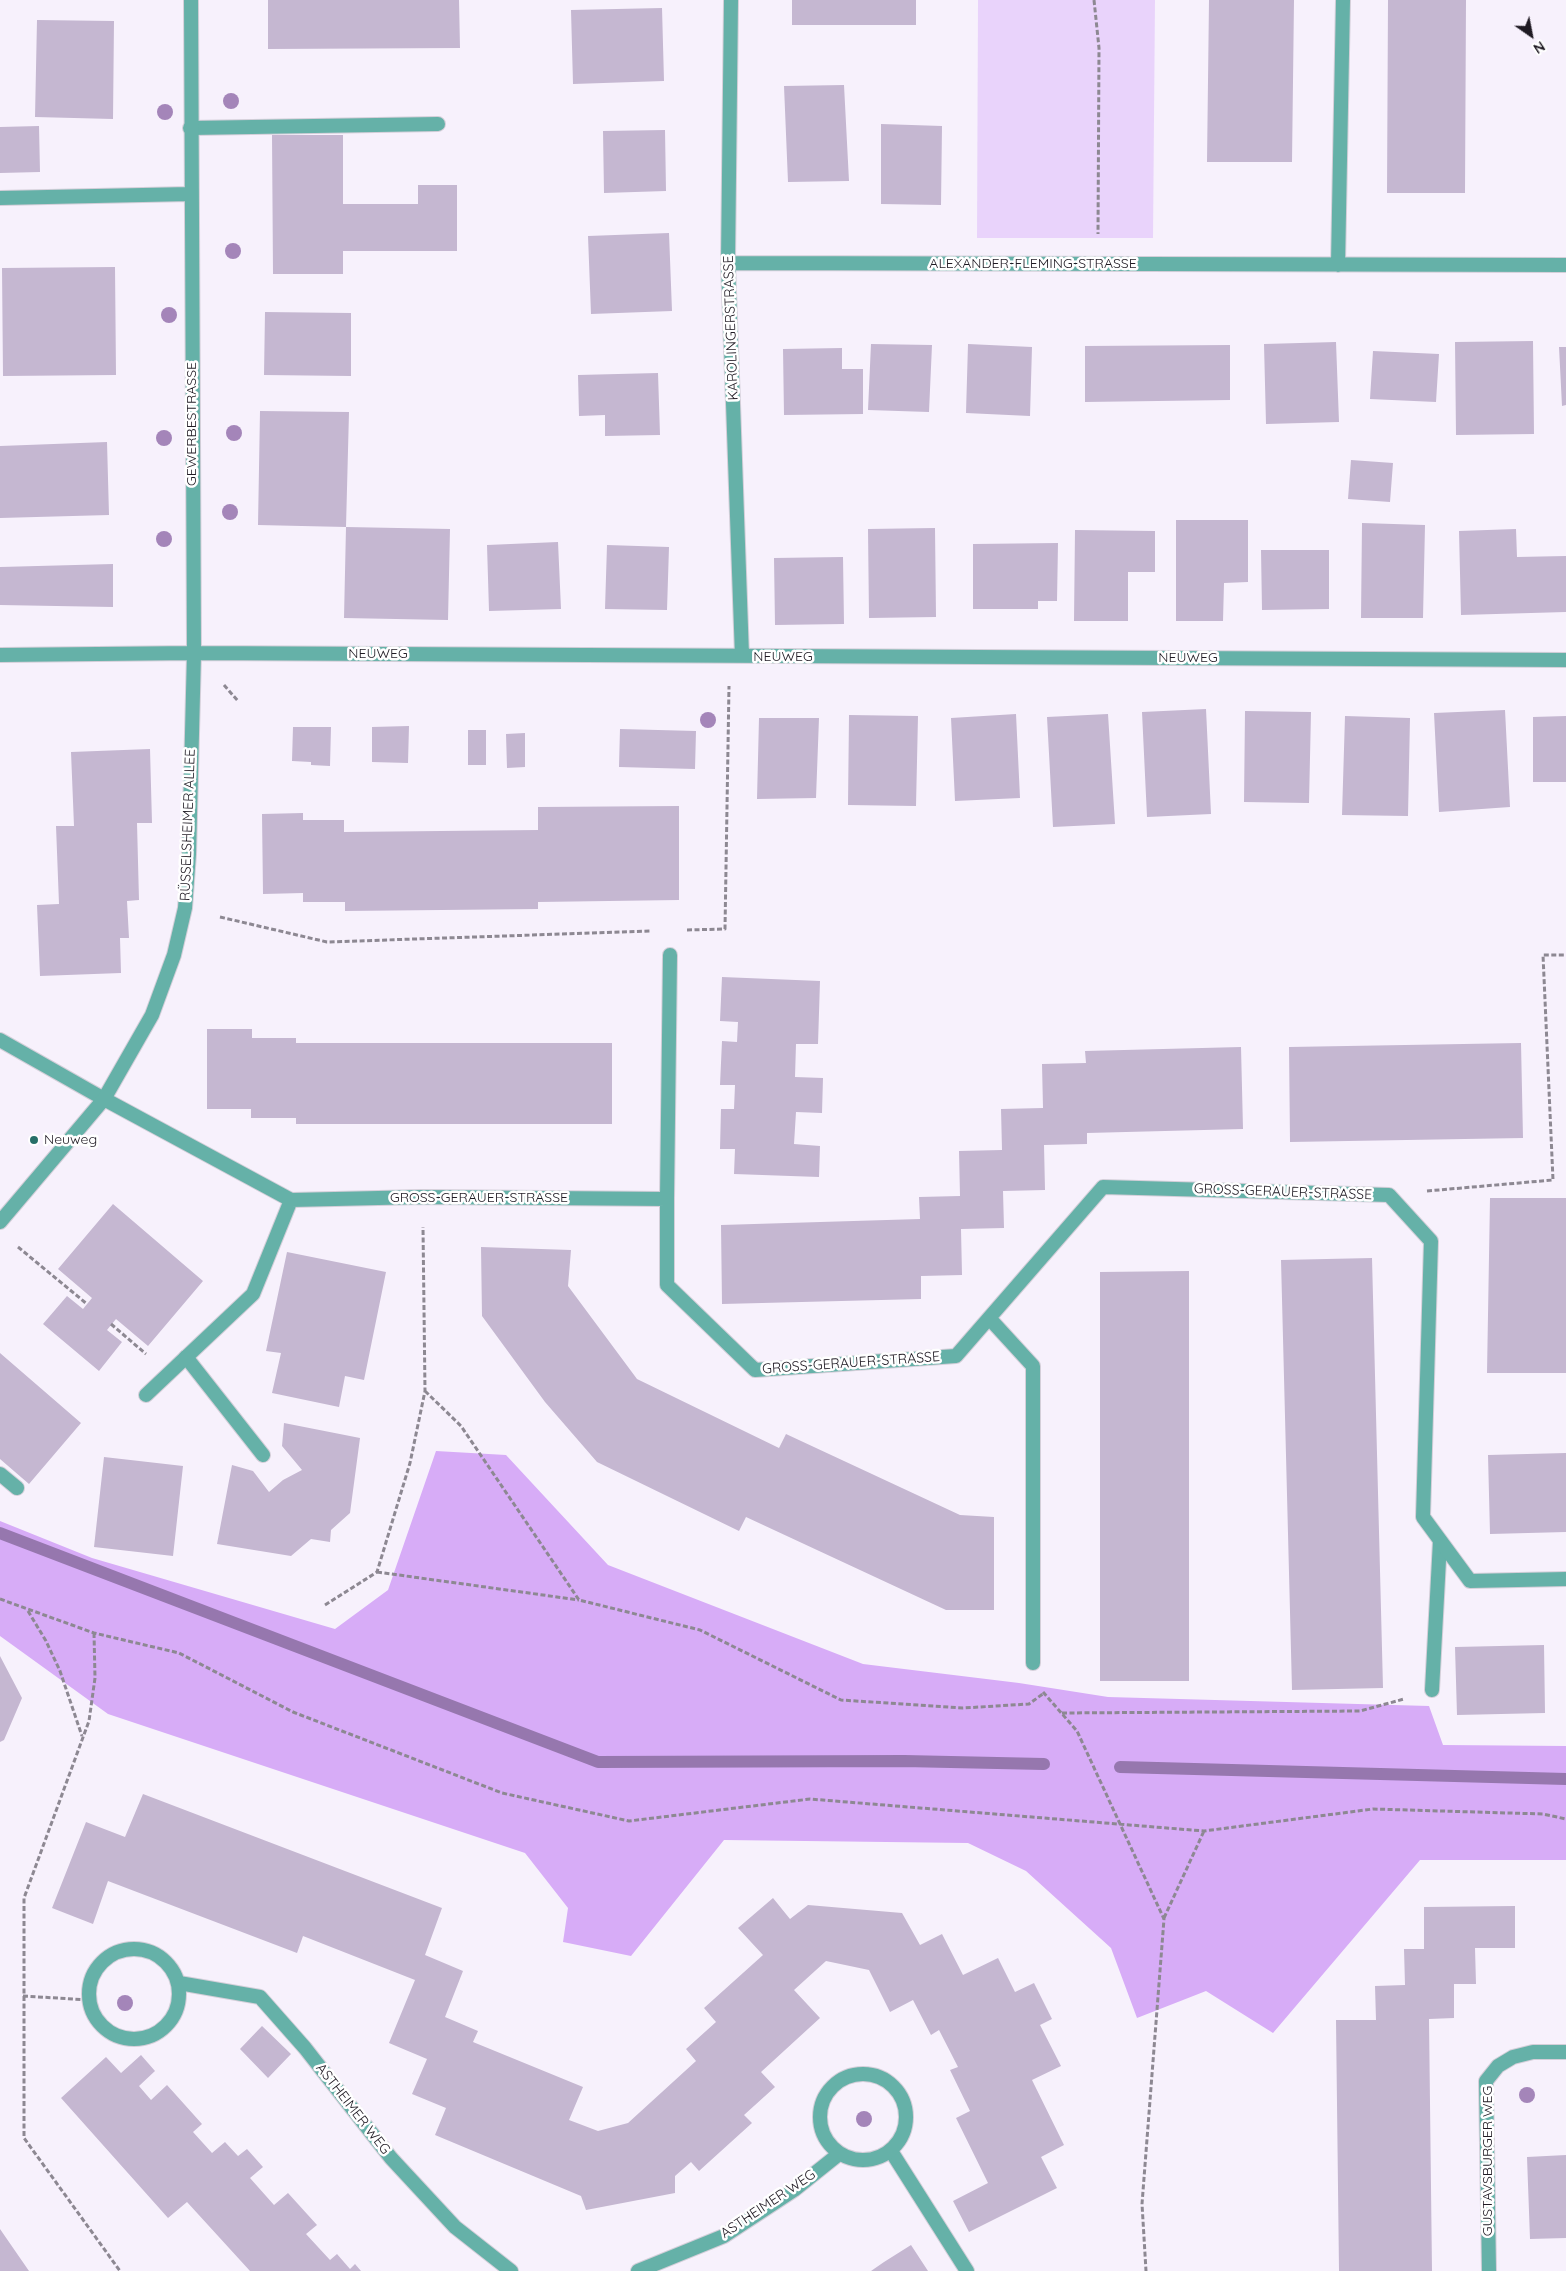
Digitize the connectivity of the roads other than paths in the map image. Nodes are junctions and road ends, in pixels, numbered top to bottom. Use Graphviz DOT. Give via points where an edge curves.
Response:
graph roads {
  1 [pos="191,0"];
  2 [pos="731,0"];
  3 [pos="1343,0"];
  4 [pos="438,124"];
  5 [pos="190,128"];
  6 [pos="190,194"];
  7 [pos="0,198"];
  8 [pos="728,263"];
  9 [pos="1338,265"];
  10 [pos="1566,265"];
  11 [pos="194,653"];
  12 [pos="0,655"];
  13 [pos="742,656"];
  14 [pos="1566,660"];
  15 [pos="670,955"];
  16 [pos="0,1040"];
  17 [pos="104,1099"];
  18 [pos="667,1199"];
  19 [pos="291,1200"];
  20 [pos="0,1222"];
  21 [pos="990,1319"];
  22 [pos="186,1357"];
  23 [pos="146,1396"];
  24 [pos="264,1455"];
  25 [pos="0,1474"];
  26 [pos="17,1488"];
  27 [pos="1440,1540"];
  28 [pos="1566,1579"];
  29 [pos="1033,1662"];
  30 [pos="1432,1690"];
  31 [pos="179,1983"];
  32 [pos="1566,2052"];
  33 [pos="890,2151"];
  34 [pos="839,2154"];
  35 [pos="512,2271"];
  36 [pos="638,2271"];
  37 [pos="967,2271"];
  38 [pos="1489,2271"];
  1 -- 5 [label="street, GEWERBESTRASSE"];
  2 -- 8 [label="street, KAROLINGERSTRASSE"];
  3 -- 9 [label="street"];
  4 -- 5 [label="street"];
  5 -- 6 [label="street, GEWERBESTRASSE"];
  6 -- 7 [label="street"];
  6 -- 11 [label="street, GEWERBESTRASSE"];
  8 -- 9 [label="street, ALEXANDER-FLEMING-STRASSE"];
  8 -- 13 [label="street, KAROLINGERSTRASSE"];
  9 -- 10 [label="street, ALEXANDER-FLEMING-STRASSE"];
  11 -- 12 [label="street, NEUWEG"];
  11 -- 13 [label="street, NEUWEG"];
  11 -- 17 [label="street, RÜSSELSHEIMER ALLEE" via="185,908 174,955 152,1015"];
  13 -- 14 [label="street, NEUWEG"];
  15 -- 18 [label="street, GROSS-GERAUER-STRASSE"];
  16 -- 17 [label="street"];
  17 -- 19 [label="street, GROSS-GERAUER-STRASSE"];
  17 -- 20 [label="street, RÜSSELSHEIMER ALLEE"];
  18 -- 19 [label="street, GROSS-GERAUER-STRASSE" via="422,1197"];
  18 -- 21 [label="street, GROSS-GERAUER-STRASSE" via="667,1285 755,1370 956,1356"];
  19 -- 22 [label="street" via="253,1294"];
  21 -- 27 [label="street, GROSS-GERAUER-STRASSE" via="1103,1187 1389,1195 1431,1241 1423,1517"];
  21 -- 29 [label="street" via="1033,1366"];
  22 -- 23 [label="street"];
  22 -- 24 [label="street"];
  25 -- 26 [label="street"];
  27 -- 28 [label="street, GROSS-GERAUER-STRASSE" via="1470,1581"];
  27 -- 30 [label="street"];
  31 -- 31 [label="street" via="171,1967 159,1956 143,1949 125,1949 109,1955 97,1968 90,1983 88,2000 95,2018 108,2031 124,2038 143,2039 160,2032 172,2018 179,2001"];
  31 -- 35 [label="street, ASTHEIMER WEG" via="260,1997 305,2048 391,2158 455,2227"];
  32 -- 38 [label="street, GUSTAVSBURGER WEG" via="1533,2052 1513,2057 1498,2066 1486,2081"];
  33 -- 34 [label="street" via="865,2161"];
  33 -- 34 [label="street" via="906,2124 906,2108 890,2083 875,2075 860,2073 845,2077 822,2099 819,2114 821,2130 827,2144"];
  33 -- 37 [label="street"];
  34 -- 36 [label="street, ASTHEIMER WEG" via="794,2190 724,2236"];
}
